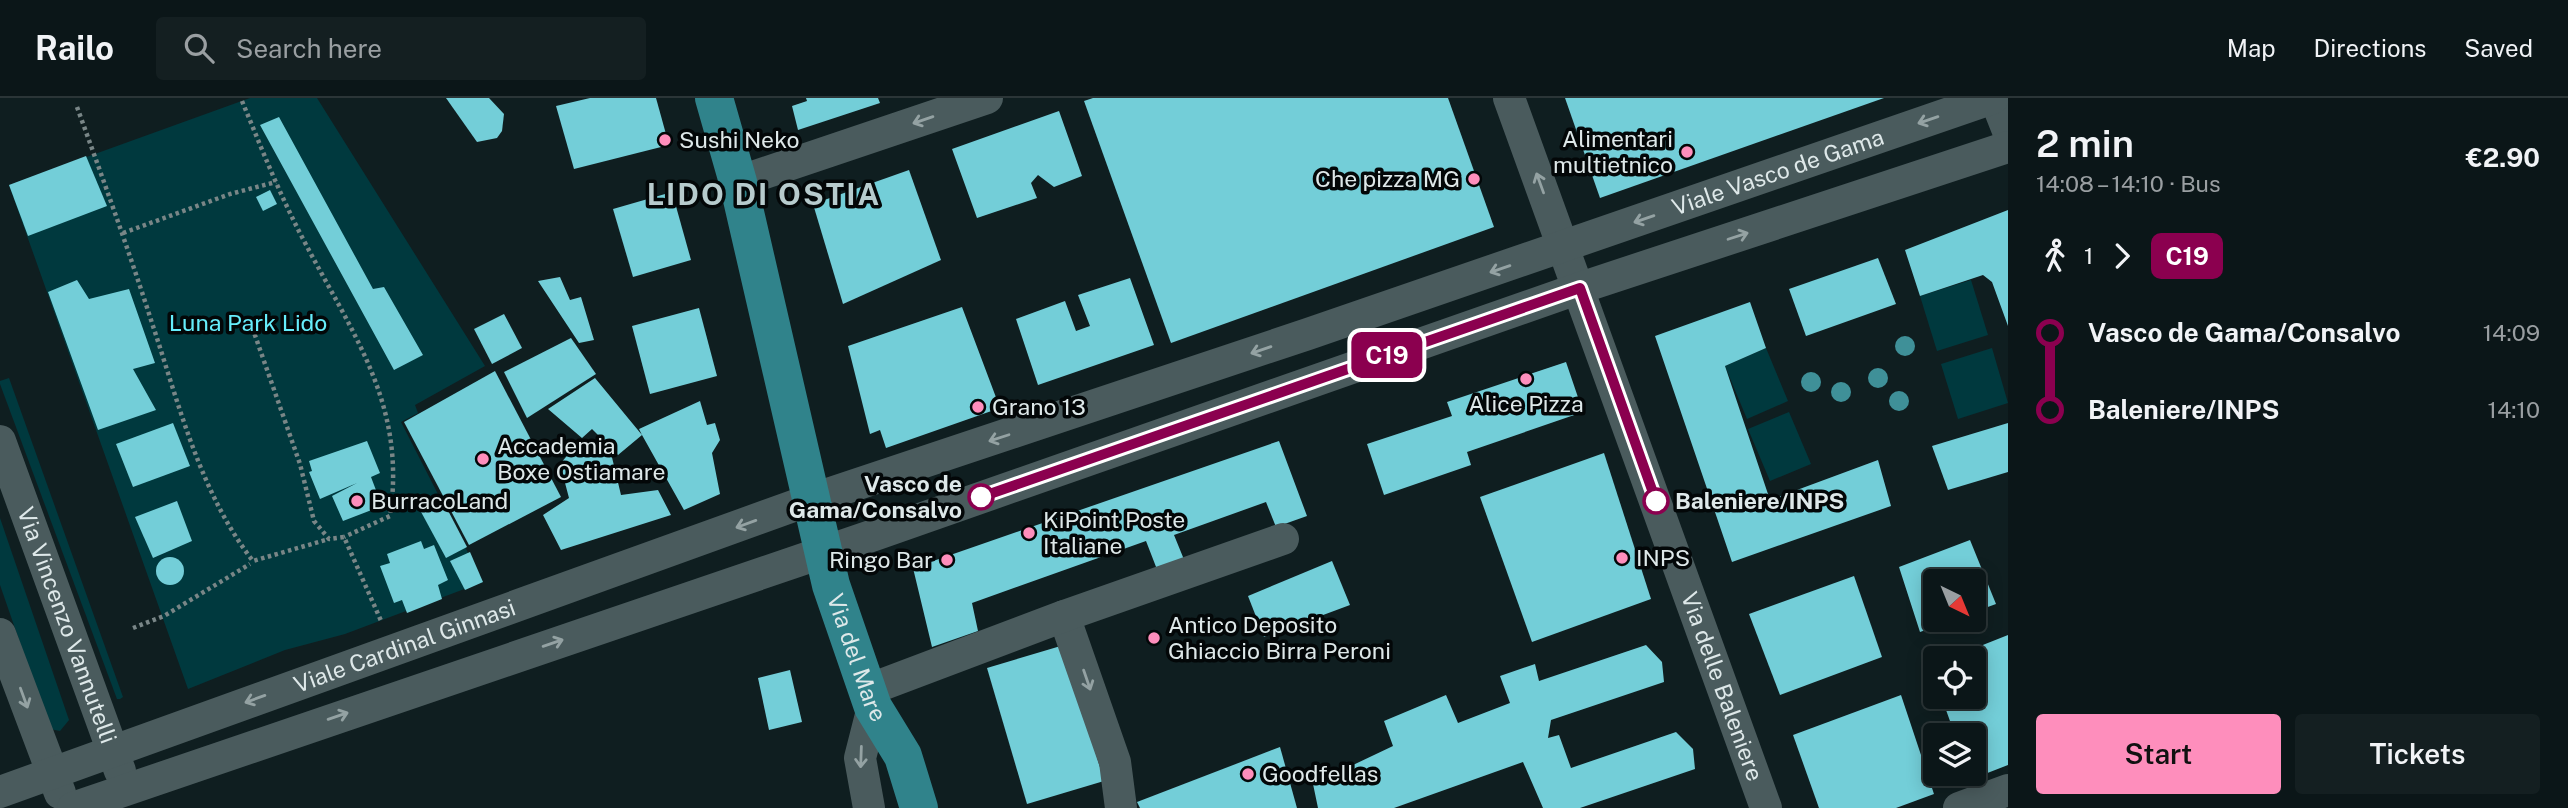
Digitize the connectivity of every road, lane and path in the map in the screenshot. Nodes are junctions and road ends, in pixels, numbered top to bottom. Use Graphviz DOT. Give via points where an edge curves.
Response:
graph roads {
  1 [pos="714,98"];
  2 [pos="987,98"];
  3 [pos="1509,98"];
  4 [pos="1994,98"];
  5 [pos="242,101"];
  6 [pos="78,107"];
  7 [pos="2008,131"];
  8 [pos="2008,147"];
  9 [pos="276,182"];
  10 [pos="738,182"];
  11 [pos="122,233"];
  12 [pos="1564,247"];
  13 [pos="1580,288"];
  14 [pos="250,321"];
  15 [pos="1308,334"];
  16 [pos="1322,377"];
  17 [pos="1097,406"];
  18 [pos="0,441"];
  19 [pos="1110,451"];
  20 [pos="810,500"];
  21 [pos="344,537"];
  22 [pos="329,538"];
  23 [pos="1283,539"];
  24 [pos="822,552"];
  25 [pos="250,564"];
  26 [pos="1064,616"];
  27 [pos="381,621"];
  28 [pos="134,628"];
  29 [pos="0,634"];
  30 [pos="870,698"];
  31 [pos="112,752"];
  32 [pos="52,774"];
  33 [pos="2008,790"];
  34 [pos="0,792"];
  35 [pos="130,798"];
  36 [pos="66,808"];
  37 [pos="73,808"];
  38 [pos="869,808"];
  39 [pos="919,808"];
  40 [pos="1121,808"];
  41 [pos="1766,808"];
  42 [pos="1959,808"];
  1 -- 10 [label="main road, Via del Mare"];
  2 -- 10 [label="street, one-way"];
  12 -- 3 [label="street, one-way"];
  4 -- 7 [label="street"];
  4 -- 12 [label="street, Viale Vasco de Gama, one-way"];
  5 -- 9 [label="path"];
  6 -- 11 [label="path"];
  13 -- 8 [label="street, Viale Vasco de Gama, one-way"];
  9 -- 11 [label="path"];
  9 -- 21 [label="path" via="376,376 387,411 390,516"];
  10 -- 20 [label="main road, Via del Mare"];
  11 -- 22 [label="path" via="184,426 230,531 253,561"];
  12 -- 13 [label="street"];
  12 -- 15 [label="street, Viale Vasco de Gama, one-way"];
  13 -- 16 [label="street, Viale Vasco de Gama"];
  13 -- 41 [label="street, Via delle Baleniere"];
  14 -- 22 [label="path" via="300,464 314,521"];
  15 -- 16 [label="street"];
  15 -- 17 [label="street, Viale Vasco de Gama, one-way"];
  16 -- 19 [label="street, Viale Vasco de Gama"];
  17 -- 19 [label="street"];
  17 -- 20 [label="street, Viale Vasco de Gama, one-way"];
  18 -- 31 [label="street, Via Vincenzo Vannutelli"];
  19 -- 24 [label="street, Viale Vasco de Gama"];
  20 -- 24 [label="main road, Via del Mare"];
  20 -- 31 [label="street, Viale Cardinal Ginnasi, one-way"];
  21 -- 22 [label="path"];
  21 -- 27 [label="path"];
  23 -- 26 [label="street"];
  24 -- 30 [label="main road, Via del Mare"];
  35 -- 24 [label="street, Viale Cardinal Ginnasi, one-way"];
  25 -- 28 [label="path" via="164,616"];
  26 -- 30 [label="street"];
  26 -- 40 [label="street, one-way" via="1115,762"];
  29 -- 32 [label="street, one-way"];
  30 -- 38 [label="street, one-way" via="860,758"];
  30 -- 39 [label="main road, Via del Mare" via="903,756"];
  31 -- 32 [label="street, Viale Cardinal Ginnasi"];
  31 -- 35 [label="street, Via Vincenzo Vannutelli"];
  32 -- 34 [label="street, Viale Cardinal Ginnasi"];
  32 -- 36 [label="street"];
  33 -- 42 [label="street"];
  35 -- 37 [label="street, Viale Cardinal Ginnasi"];
}
